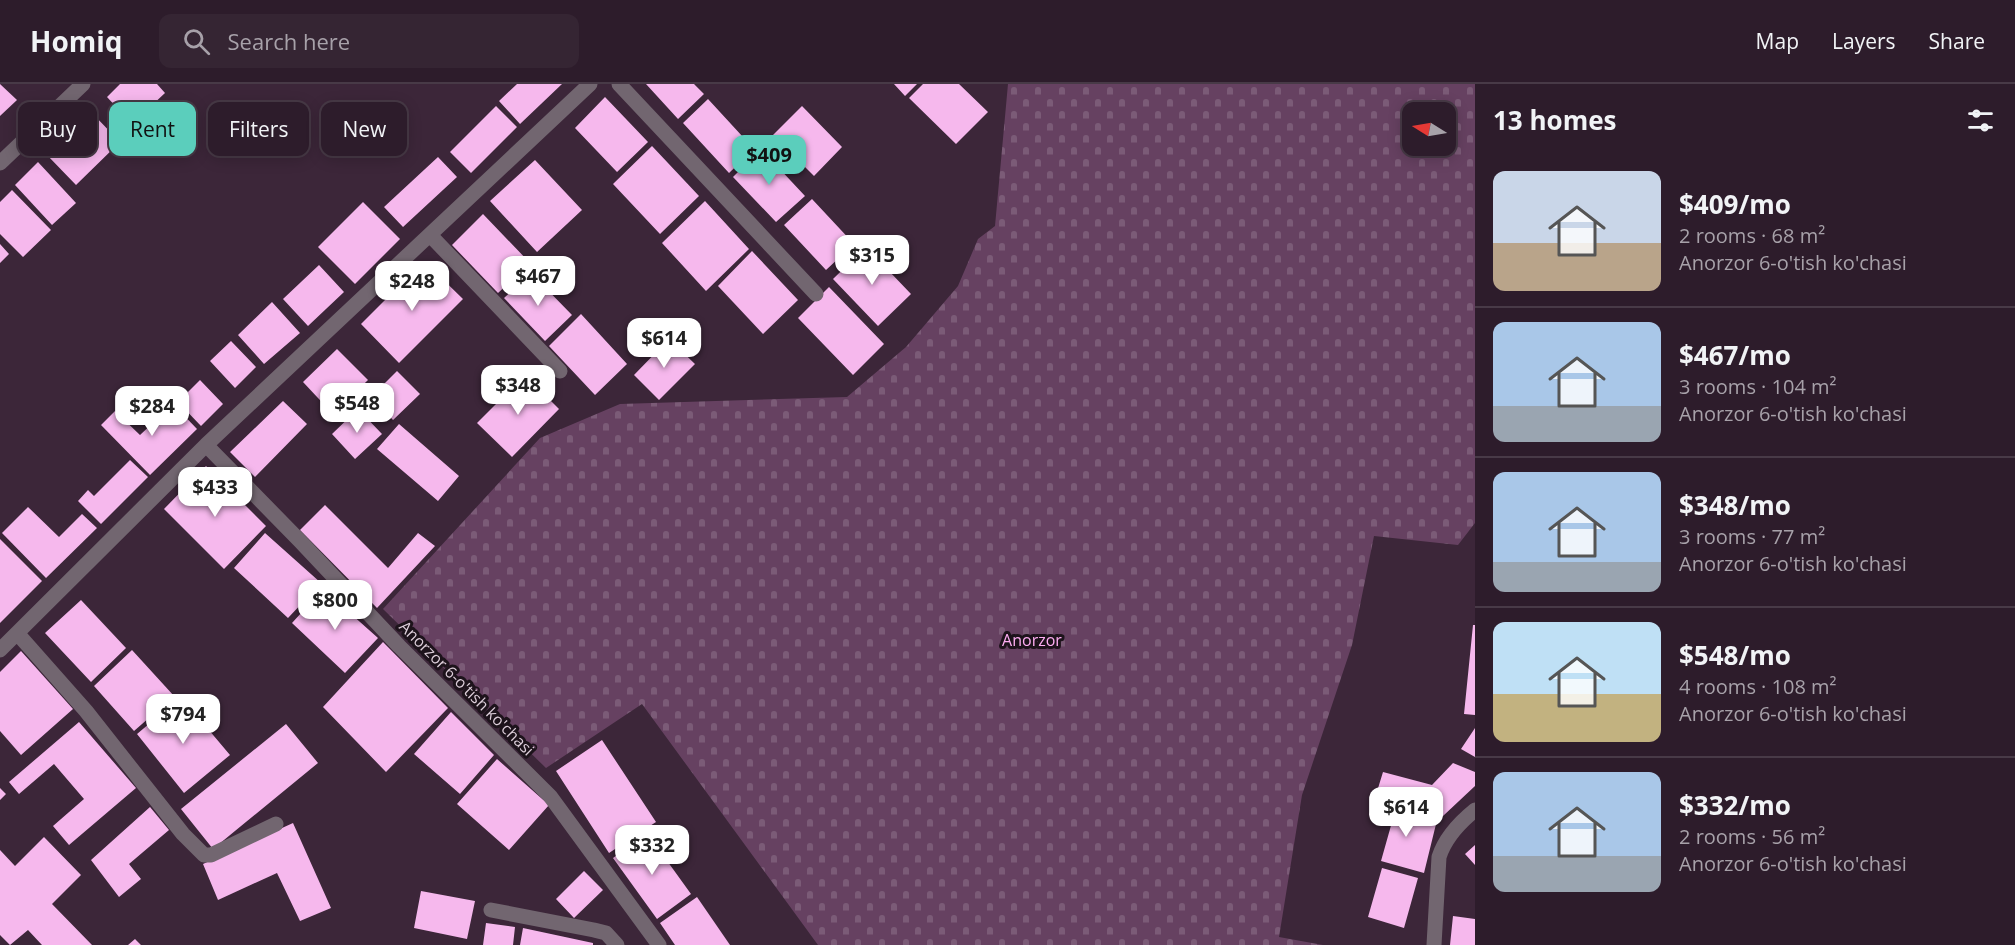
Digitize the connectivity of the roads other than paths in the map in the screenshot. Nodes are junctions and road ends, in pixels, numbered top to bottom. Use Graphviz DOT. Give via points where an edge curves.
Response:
graph roads {
  1 [pos="83,84"];
  2 [pos="590,84"];
  3 [pos="619,84"];
  4 [pos="0,163"];
  5 [pos="430,235"];
  6 [pos="816,294"];
  7 [pos="560,371"];
  8 [pos="206,445"];
  9 [pos="17,633"];
  10 [pos="0,650"];
  11 [pos="1475,810"];
  12 [pos="276,824"];
  13 [pos="490,910"];
  14 [pos="617,945"];
  15 [pos="659,945"];
  16 [pos="1434,945"];
  1 -- 4 [label="street"];
  2 -- 5 [label="street"];
  3 -- 6 [label="street"];
  5 -- 7 [label="street"];
  5 -- 8 [label="street"];
  8 -- 9 [label="street"];
  8 -- 15 [label="street, Anorzor 6-o'tish ko'chasi" via="550,796"];
  9 -- 10 [label="street"];
  9 -- 12 [label="street" via="204,855"];
  11 -- 16 [label="street" via="1450,836 1439,857"];
  13 -- 14 [label="street" via="606,933"];
}
